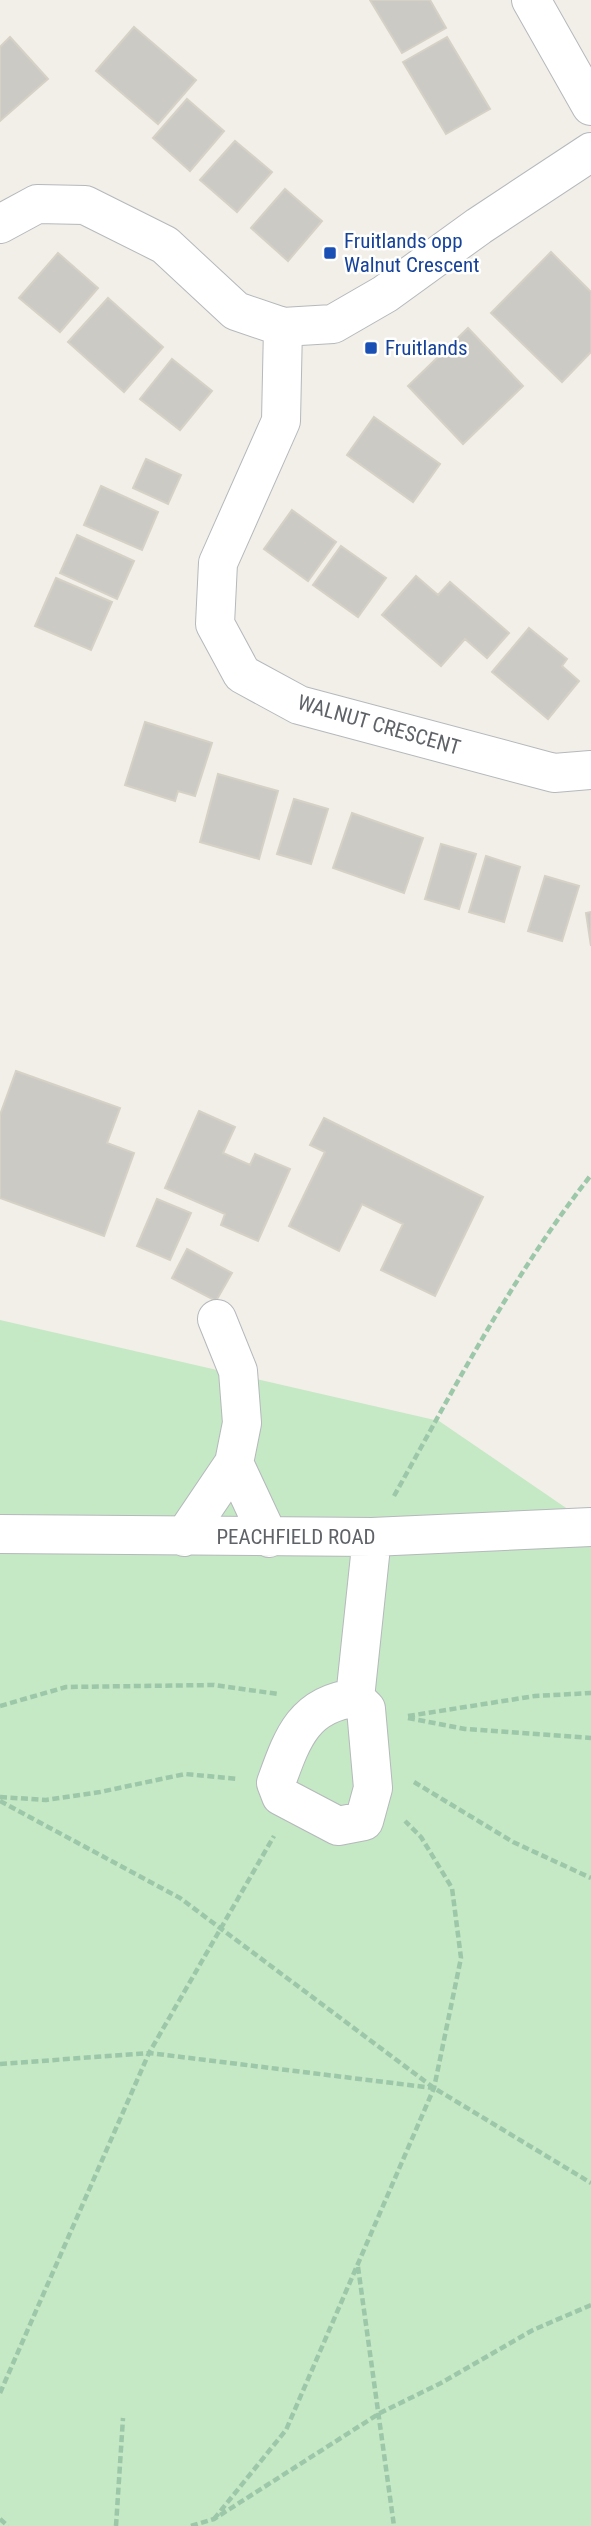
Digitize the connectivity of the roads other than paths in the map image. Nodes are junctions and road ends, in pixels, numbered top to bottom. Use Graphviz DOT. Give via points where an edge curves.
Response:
graph roads {
  1 [pos="531,0"];
  2 [pos="591,106"];
  3 [pos="591,152"];
  4 [pos="0,225"];
  5 [pos="283,327"];
  6 [pos="591,770"];
  7 [pos="217,1319"];
  8 [pos="234,1463"];
  9 [pos="591,1527"];
  10 [pos="0,1534"];
  11 [pos="184,1537"];
  12 [pos="372,1537"];
  13 [pos="269,1538"];
  14 [pos="344,1699"];
  1 -- 2 [label="street"];
  3 -- 5 [label="street" via="354,312 332,324"];
  4 -- 5 [label="street" via="37,204 85,205 165,245 236,311"];
  5 -- 6 [label="street, WALNUT CRESCENT" via="281,421 219,563 215,624 242,674 299,705 554,773"];
  7 -- 8 [label="street" via="238,1371 242,1423"];
  8 -- 11 [label="street"];
  8 -- 13 [label="street"];
  9 -- 12 [label="street, PEACHFIELD ROAD"];
  10 -- 11 [label="street, PEACHFIELD ROAD"];
  11 -- 13 [label="street, PEACHFIELD ROAD"];
  12 -- 13 [label="street, PEACHFIELD ROAD"];
  12 -- 14 [label="street"];
  14 -- 14 [label="street" via="308,1718 293,1737 285,1793 338,1826 364,1821 373,1772 366,1709"];
}
